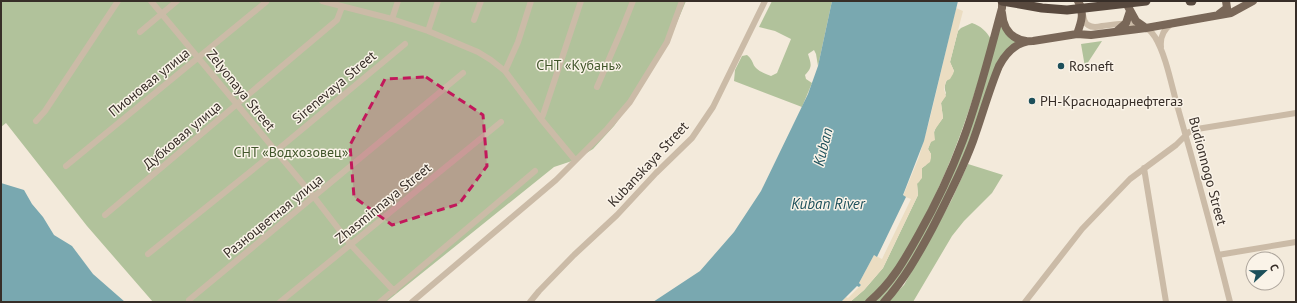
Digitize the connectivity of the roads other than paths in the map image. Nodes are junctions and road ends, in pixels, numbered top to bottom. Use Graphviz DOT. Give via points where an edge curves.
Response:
graph roads {
  1 [pos="118,1"];
  2 [pos="151,1"];
  3 [pos="177,1"];
  4 [pos="322,1"];
  5 [pos="398,1"];
  6 [pos="438,1"];
  7 [pos="481,1"];
  8 [pos="531,1"];
  9 [pos="581,1"];
  10 [pos="633,1"];
  11 [pos="682,1"];
  12 [pos="765,1"];
  13 [pos="1078,1"];
  14 [pos="1146,1"];
  15 [pos="1226,1"];
  16 [pos="1253,1"];
  17 [pos="266,2"];
  18 [pos="1002,3"];
  19 [pos="1129,5"];
  20 [pos="342,7"];
  21 [pos="1082,12"];
  22 [pos="162,14"];
  23 [pos="1216,16"];
  24 [pos="392,19"];
  25 [pos="474,20"];
  26 [pos="1174,22"];
  27 [pos="1126,23"];
  28 [pos="1146,28"];
  29 [pos="428,31"];
  30 [pos="1116,31"];
  31 [pos="140,32"];
  32 [pos="1077,34"];
  33 [pos="1026,41"];
  34 [pos="405,44"];
  35 [pos="1161,51"];
  36 [pos="198,57"];
  37 [pos="504,71"];
  38 [pos="464,73"];
  39 [pos="598,87"];
  40 [pos="237,104"];
  41 [pos="1296,113"];
  42 [pos="541,119"];
  43 [pos="36,121"];
  44 [pos="501,122"];
  45 [pos="1186,135"];
  46 [pos="276,151"];
  47 [pos="576,159"];
  48 [pos="66,166"];
  49 [pos="1144,168"];
  50 [pos="535,171"];
  51 [pos="314,198"];
  52 [pos="105,215"];
  53 [pos="1296,242"];
  54 [pos="351,245"];
  55 [pos="148,254"];
  56 [pos="1218,255"];
  57 [pos="394,291"];
  58 [pos="189,300"];
  59 [pos="1027,301"];
  60 [pos="280,302"];
  61 [pos="380,302"];
  62 [pos="412,302"];
  63 [pos="530,302"];
  64 [pos="869,302"];
  65 [pos="884,302"];
  66 [pos="1166,302"];
  67 [pos="1230,302"];
  1 -- 43 [label="street"];
  2 -- 22 [label="street, Zelyonaya Street"];
  3 -- 22 [label="street"];
  4 -- 20 [label="street"];
  5 -- 24 [label="street"];
  6 -- 29 [label="street"];
  7 -- 25 [label="street"];
  8 -- 37 [label="street" via="518,42"];
  9 -- 42 [label="street"];
  10 -- 39 [label="street"];
  11 -- 47 [label="street" via="667,42 630,102"];
  12 -- 63 [label="street, Kubanskaya Street" via="713,107 692,138"];
  13 -- 21 [label="main road"];
  14 -- 18 [label="highway, bridge" via="1067,10"];
  15 -- 23 [label="main road" via="1226,10"];
  16 -- 23 [label="main road" via="1231,13"];
  17 -- 36 [label="street, Пионовая улица"];
  18 -- 33 [label="main road" via="1002,20 1010,34 1017,40"];
  18 -- 64 [label="main road" via="977,96 949,175 903,262 883,290"];
  19 -- 27 [label="main road"];
  19 -- 28 [label="main road" via="1136,21"];
  20 -- 24 [label="street"];
  20 -- 40 [label="street, Дубковая улица" via="337,20"];
  21 -- 27 [label="street" via="1088,26"];
  21 -- 32 [label="main road"];
  22 -- 31 [label="street"];
  22 -- 36 [label="street, Zelyonaya Street"];
  23 -- 26 [label="main road"];
  24 -- 29 [label="street"];
  26 -- 28 [label="main road"];
  26 -- 35 [label="street" via="1162,36"];
  27 -- 28 [label="street"];
  27 -- 30 [label="main road"];
  28 -- 30 [label="main road"];
  28 -- 35 [label="street, Budionnogo Street" via="1155,38"];
  29 -- 37 [label="street" via="478,52"];
  30 -- 32 [label="main road" via="1091,35"];
  32 -- 33 [label="main road"];
  33 -- 65 [label="main road" via="1004,56 972,142 944,207 902,281"];
  34 -- 46 [label="street, Sirenevaya Street"];
  35 -- 45 [label="street, Budionnogo Street"];
  36 -- 40 [label="street, Zelyonaya Street"];
  36 -- 48 [label="street, Пионовая улица"];
  37 -- 42 [label="street"];
  38 -- 51 [label="street, Разноцветная улица"];
  40 -- 46 [label="street, Zelyonaya Street"];
  40 -- 52 [label="street, Дубковая улица"];
  41 -- 45 [label="street" via="1197,129"];
  42 -- 47 [label="street"];
  44 -- 54 [label="street, Zhasminnaya Street"];
  45 -- 49 [label="street"];
  45 -- 56 [label="street, Budionnogo Street"];
  46 -- 51 [label="street, Zelyonaya Street"];
  46 -- 55 [label="street, Sirenevaya Street"];
  47 -- 62 [label="street" via="556,180"];
  49 -- 59 [label="street" via="1082,229"];
  49 -- 66 [label="street"];
  50 -- 57 [label="street"];
  51 -- 54 [label="street, Zelyonaya Street"];
  51 -- 58 [label="street, Разноцветная улица"];
  53 -- 56 [label="street"];
  54 -- 57 [label="street, Zelyonaya Street"];
  54 -- 60 [label="street, Zhasminnaya Street"];
  56 -- 67 [label="street, Budionnogo Street"];
  57 -- 61 [label="street"];
}
